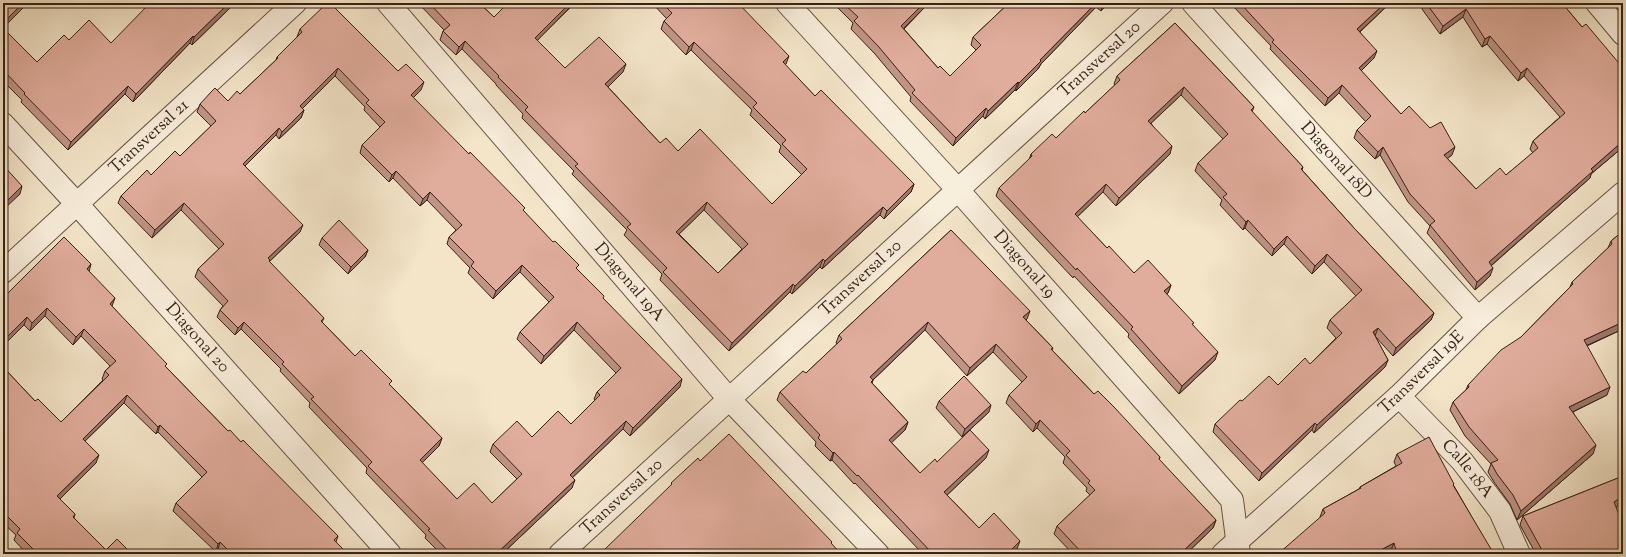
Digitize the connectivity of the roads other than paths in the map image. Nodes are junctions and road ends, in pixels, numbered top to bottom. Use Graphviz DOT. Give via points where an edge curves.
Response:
graph roads {
  1 [pos="296,3"];
  2 [pos="388,3"];
  3 [pos="787,3"];
  4 [pos="1162,3"];
  5 [pos="1193,3"];
  6 [pos="1597,3"];
  7 [pos="1623,34"];
  8 [pos="3,124"];
  9 [pos="958,190"];
  10 [pos="1623,193"];
  11 [pos="77,204"];
  12 [pos="3,272"];
  13 [pos="1478,318"];
  14 [pos="1399,396"];
  15 [pos="729,399"];
  16 [pos="1233,549"];
  17 [pos="390,554"];
  18 [pos="560,554"];
  19 [pos="878,554"];
  20 [pos="1519,554"];
  1 -- 11 [label="street, Transversal 21"];
  2 -- 15 [label="street, Diagonal 19A"];
  3 -- 9 [label="street, Diagonal 19"];
  4 -- 9 [label="street, Transversal 20"];
  5 -- 13 [label="street, Diagonal 18D"];
  6 -- 7 [label="street"];
  8 -- 11 [label="street, Diagonal 20"];
  9 -- 15 [label="street, Transversal 20"];
  9 -- 16 [label="street, Diagonal 19" via="1232,500"];
  10 -- 13 [label="street, Transversal 19E"];
  11 -- 12 [label="street, Transversal 21"];
  11 -- 17 [label="street, Diagonal 20"];
  13 -- 14 [label="street, Transversal 19E"];
  14 -- 16 [label="street, Transversal 19E"];
  14 -- 20 [label="street, Calle 18A" via="1462,461 1500,511"];
  15 -- 18 [label="street, Transversal 20"];
  15 -- 19 [label="street, Diagonal 19A"];
}
